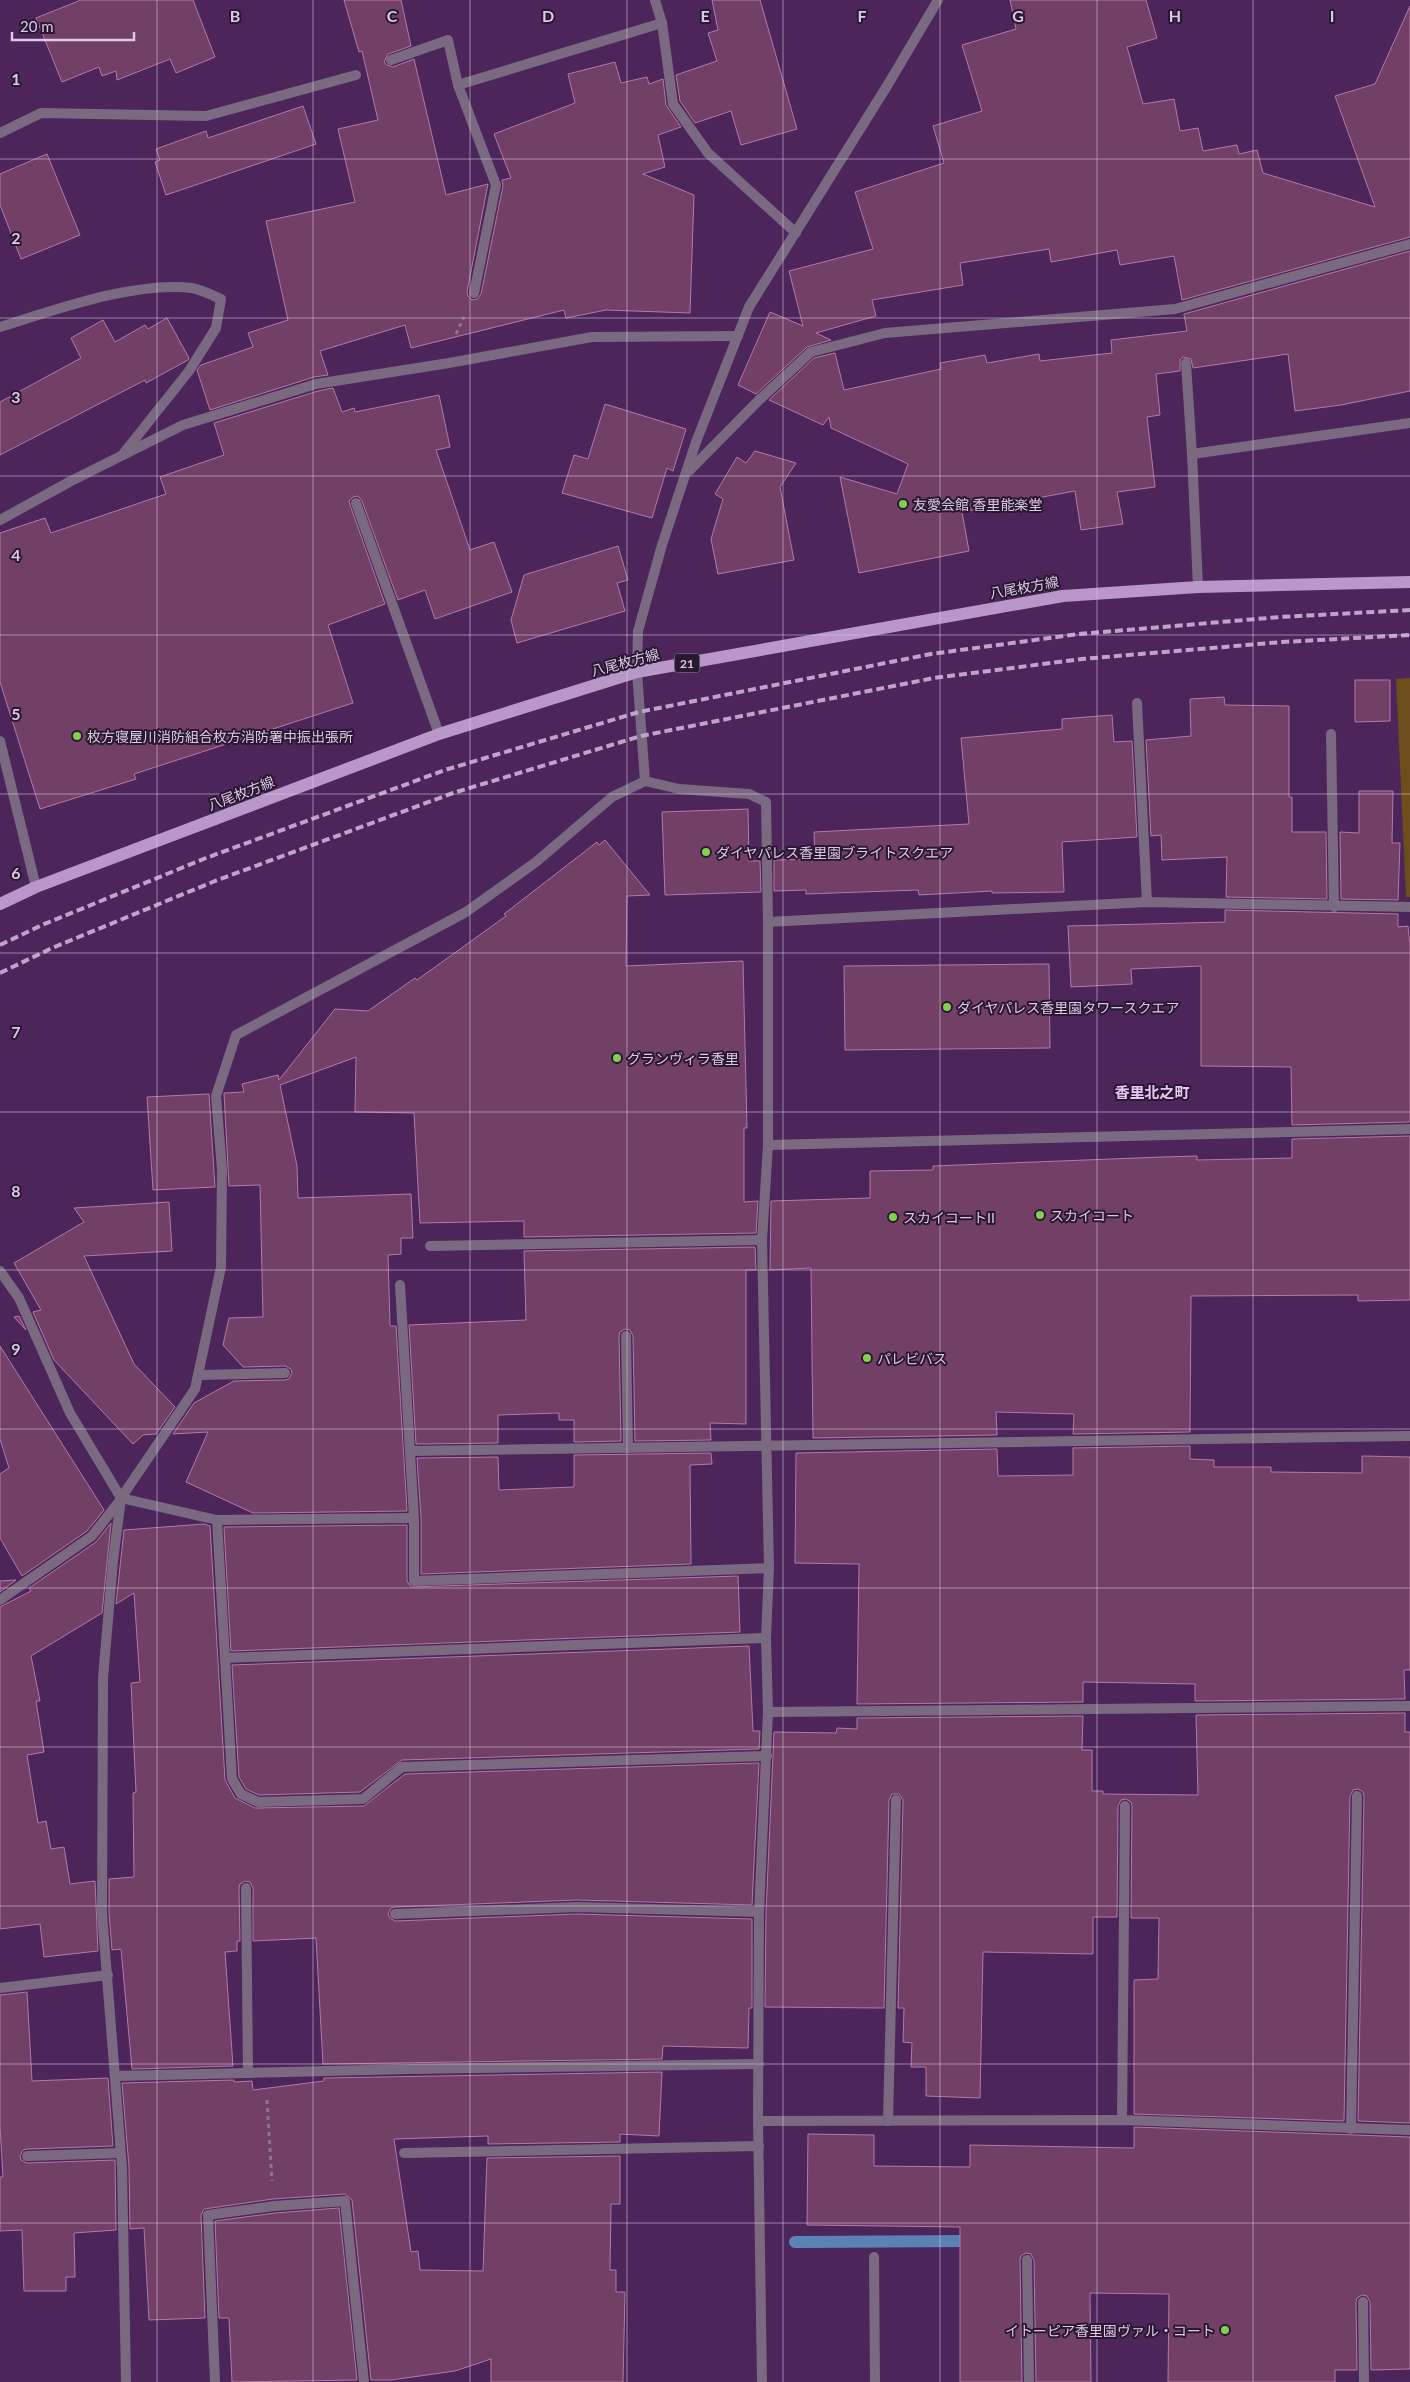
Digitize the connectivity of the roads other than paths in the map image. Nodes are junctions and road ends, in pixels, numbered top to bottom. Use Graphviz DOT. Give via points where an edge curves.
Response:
graph roads {
  1 [pos="655,0"];
  2 [pos="938,0"];
  3 [pos="662,24"];
  4 [pos="391,60"];
  5 [pos="356,75"];
  6 [pos="458,85"];
  7 [pos="0,133"];
  8 [pos="796,233"];
  9 [pos="1410,244"];
  10 [pos="474,293"];
  11 [pos="0,327"];
  12 [pos="738,336"];
  13 [pos="1186,363"];
  14 [pos="1410,424"];
  15 [pos="1192,454"];
  16 [pos="120,457"];
  17 [pos="686,473"];
  18 [pos="356,503"];
  19 [pos="0,520"];
  20 [pos="1410,582"];
  21 [pos="1198,587"];
  22 [pos="637,672"];
  23 [pos="1137,703"];
  24 [pos="439,734"];
  25 [pos="1331,734"];
  26 [pos="0,741"];
  27 [pos="645,780"];
  28 [pos="36,887"];
  29 [pos="1147,902"];
  30 [pos="0,904"];
  31 [pos="1334,907"];
  32 [pos="1410,907"];
  33 [pos="768,922"];
  34 [pos="1410,1129"];
  35 [pos="768,1145"];
  36 [pos="762,1240"];
  37 [pos="430,1246"];
  38 [pos="0,1271"];
  39 [pos="400,1285"];
  40 [pos="626,1336"];
  41 [pos="285,1373"];
  42 [pos="198,1375"];
  43 [pos="1410,1436"];
  44 [pos="767,1446"];
  45 [pos="628,1448"];
  46 [pos="410,1451"];
  47 [pos="121,1498"];
  48 [pos="414,1518"];
  49 [pos="217,1520"];
  50 [pos="769,1568"];
  51 [pos="0,1600"];
  52 [pos="766,1638"];
  53 [pos="225,1658"];
  54 [pos="1410,1706"];
  55 [pos="768,1712"];
  56 [pos="767,1756"];
  57 [pos="1357,1796"];
  58 [pos="896,1800"];
  59 [pos="1125,1806"];
  60 [pos="246,1888"];
  61 [pos="759,1912"];
  62 [pos="395,1914"];
  63 [pos="108,1975"];
  64 [pos="0,1988"];
  65 [pos="759,2064"];
  66 [pos="248,2072"];
  67 [pos="116,2076"];
  68 [pos="1122,2120"];
  69 [pos="888,2121"];
  70 [pos="758,2122"];
  71 [pos="1351,2128"];
  72 [pos="1410,2130"];
  73 [pos="758,2146"];
  74 [pos="120,2153"];
  75 [pos="404,2154"];
  76 [pos="27,2156"];
  77 [pos="874,2257"];
  78 [pos="1027,2260"];
  79 [pos="1362,2302"];
  80 [pos="126,2382"];
  81 [pos="215,2382"];
  82 [pos="364,2382"];
  83 [pos="762,2382"];
  84 [pos="875,2382"];
  85 [pos="1029,2382"];
  86 [pos="1364,2382"];
  1 -- 3 [label="street"];
  2 -- 8 [label="street"];
  3 -- 6 [label="street"];
  3 -- 8 [label="street" via="673,104 708,153"];
  4 -- 6 [label="street" via="448,40"];
  5 -- 7 [label="street" via="206,116 41,113"];
  6 -- 10 [label="street" via="496,185"];
  8 -- 12 [label="street" via="749,307"];
  9 -- 17 [label="street" via="1174,309 885,333 811,352"];
  11 -- 16 [label="street" via="64,307 150,288 194,288 222,299 216,328 189,371"];
  12 -- 16 [label="street" via="592,336 316,384 183,425"];
  12 -- 17 [label="street"];
  13 -- 15 [label="street"];
  14 -- 15 [label="street"];
  15 -- 21 [label="street"];
  16 -- 19 [label="street"];
  17 -- 22 [label="street" via="638,631"];
  18 -- 24 [label="street"];
  20 -- 21 [label="main road, 八尾枚方線 / 21"];
  21 -- 22 [label="main road, 八尾枚方線 / 21" via="1062,596"];
  22 -- 24 [label="main road, 八尾枚方線 / 21"];
  22 -- 27 [label="street"];
  23 -- 29 [label="street"];
  24 -- 28 [label="main road, 八尾枚方線 / 21"];
  25 -- 31 [label="street"];
  26 -- 28 [label="street"];
  27 -- 33 [label="street" via="679,789 750,794 766,802"];
  27 -- 42 [label="street" via="612,797 536,862 466,912 236,1034 216,1096 222,1170 221,1267"];
  28 -- 30 [label="main road, 八尾枚方線 / 21"];
  29 -- 31 [label="street"];
  29 -- 33 [label="street"];
  31 -- 32 [label="street"];
  33 -- 35 [label="street"];
  34 -- 35 [label="street"];
  35 -- 36 [label="street"];
  36 -- 37 [label="street"];
  36 -- 44 [label="street"];
  38 -- 47 [label="street" via="19,1298 70,1413"];
  39 -- 46 [label="street"];
  40 -- 45 [label="street"];
  41 -- 42 [label="street"];
  42 -- 47 [label="street" via="195,1389"];
  43 -- 44 [label="street"];
  44 -- 45 [label="street"];
  44 -- 50 [label="street"];
  45 -- 46 [label="street"];
  46 -- 48 [label="street"];
  47 -- 49 [label="street"];
  47 -- 51 [label="street" via="92,1536"];
  47 -- 63 [label="street" via="103,1678 102,1913"];
  48 -- 49 [label="street"];
  48 -- 50 [label="street" via="414,1581"];
  49 -- 53 [label="street"];
  50 -- 52 [label="street"];
  52 -- 53 [label="street"];
  52 -- 55 [label="street"];
  53 -- 56 [label="street" via="232,1779 241,1794 258,1802 363,1799 402,1767"];
  54 -- 55 [label="street"];
  55 -- 56 [label="street"];
  56 -- 61 [label="street"];
  57 -- 71 [label="street"];
  58 -- 69 [label="street"];
  59 -- 68 [label="street"];
  60 -- 66 [label="street"];
  61 -- 62 [label="street" via="577,1907"];
  61 -- 65 [label="street"];
  63 -- 64 [label="street"];
  63 -- 67 [label="street"];
  65 -- 66 [label="street"];
  65 -- 70 [label="street"];
  66 -- 67 [label="street"];
  67 -- 74 [label="street"];
  68 -- 69 [label="street"];
  68 -- 71 [label="street"];
  69 -- 70 [label="street"];
  70 -- 73 [label="street"];
  71 -- 72 [label="street"];
  73 -- 75 [label="street"];
  73 -- 83 [label="street"];
  74 -- 76 [label="street"];
  74 -- 80 [label="street"];
  77 -- 84 [label="street"];
  78 -- 85 [label="street"];
  79 -- 86 [label="street"];
  81 -- 82 [label="street" via="208,2215 345,2201"];
}
